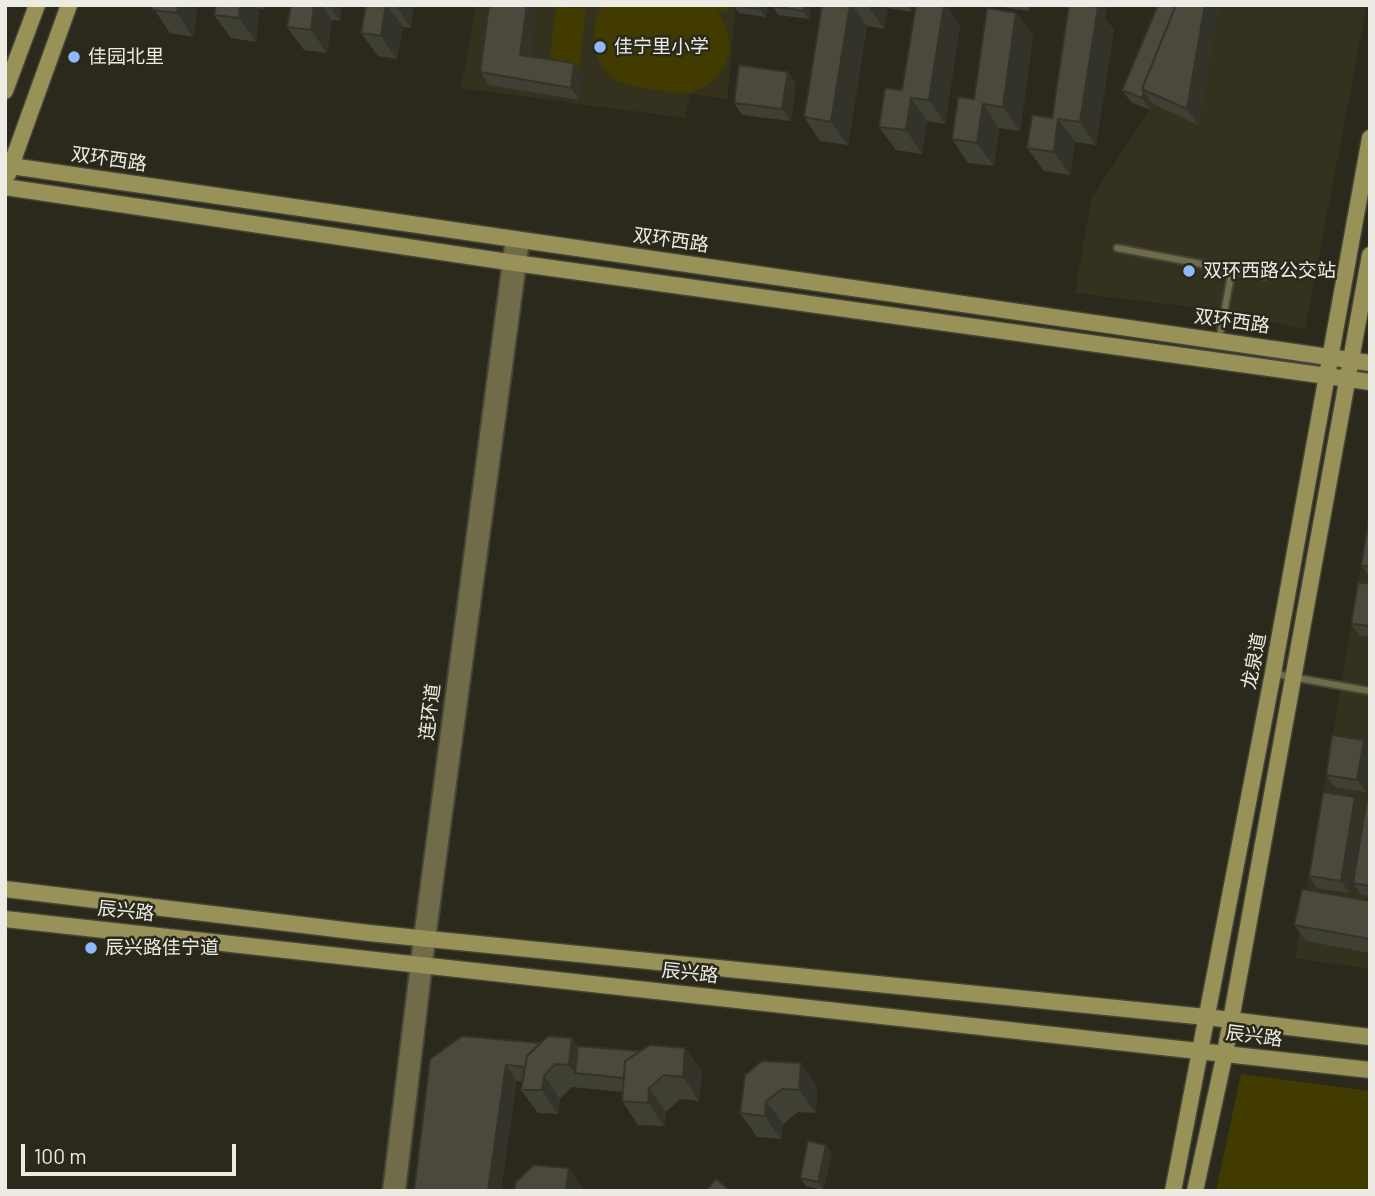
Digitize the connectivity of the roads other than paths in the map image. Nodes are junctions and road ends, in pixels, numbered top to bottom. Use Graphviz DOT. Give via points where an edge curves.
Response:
graph roads {
  1 [pos="37,5"];
  2 [pos="69,5"];
  3 [pos="5,91"];
  4 [pos="1370,138"];
  5 [pos="8,167"];
  6 [pos="5,184"];
  7 [pos="518,239"];
  8 [pos="1117,248"];
  9 [pos="1370,255"];
  10 [pos="514,263"];
  11 [pos="1232,270"];
  12 [pos="1265,276"];
  13 [pos="1219,341"];
  14 [pos="1330,357"];
  15 [pos="1350,360"];
  16 [pos="1370,363"];
  17 [pos="1326,376"];
  18 [pos="1347,379"];
  19 [pos="1370,382"];
  20 [pos="1273,673"];
  21 [pos="1293,677"];
  22 [pos="1370,691"];
  23 [pos="5,889"];
  24 [pos="5,919"];
  25 [pos="424,938"];
  26 [pos="421,965"];
  27 [pos="1206,1017"];
  28 [pos="1230,1020"];
  29 [pos="1370,1037"];
  30 [pos="1200,1051"];
  31 [pos="1224,1053"];
  32 [pos="1370,1070"];
  33 [pos="389,1191"];
  34 [pos="399,1191"];
  35 [pos="1173,1191"];
  36 [pos="1195,1191"];
  1 -- 3 [label="street"];
  2 -- 5 [label="street"];
  4 -- 14 [label="street, 龙泉道"];
  5 -- 6 [label="street"];
  5 -- 7 [label="street, 双环西路"];
  6 -- 10 [label="street"];
  7 -- 10 [label="street, 连环道"];
  7 -- 13 [label="street, 双环西路"];
  8 -- 11 [label="lane"];
  9 -- 15 [label="street"];
  10 -- 17 [label="street"];
  10 -- 25 [label="street, 连环道"];
  11 -- 12 [label="lane"];
  11 -- 13 [label="lane"];
  13 -- 14 [label="street, 双环西路"];
  14 -- 15 [label="street, 双环西路"];
  14 -- 17 [label="street, 龙泉道"];
  15 -- 16 [label="street, 双环西路"];
  15 -- 18 [label="street"];
  17 -- 18 [label="street"];
  17 -- 20 [label="street, 龙泉道"];
  18 -- 19 [label="street"];
  18 -- 21 [label="street"];
  20 -- 21 [label="lane"];
  20 -- 27 [label="street, 龙泉道"];
  21 -- 22 [label="lane"];
  21 -- 28 [label="street"];
  23 -- 25 [label="street, 辰兴路"];
  24 -- 26 [label="street, 辰兴路"];
  25 -- 26 [label="street, 连环道"];
  25 -- 27 [label="street, 辰兴路"];
  26 -- 30 [label="street, 辰兴路"];
  26 -- 33 [label="street, 连环道"];
  26 -- 34 [label="street"];
  27 -- 28 [label="street, 辰兴路"];
  27 -- 30 [label="street, 龙泉道"];
  28 -- 29 [label="street, 辰兴路"];
  28 -- 31 [label="street"];
  30 -- 31 [label="street, 辰兴路"];
  30 -- 35 [label="street, 龙泉道"];
  31 -- 32 [label="street, 辰兴路"];
  31 -- 36 [label="street"];
}
